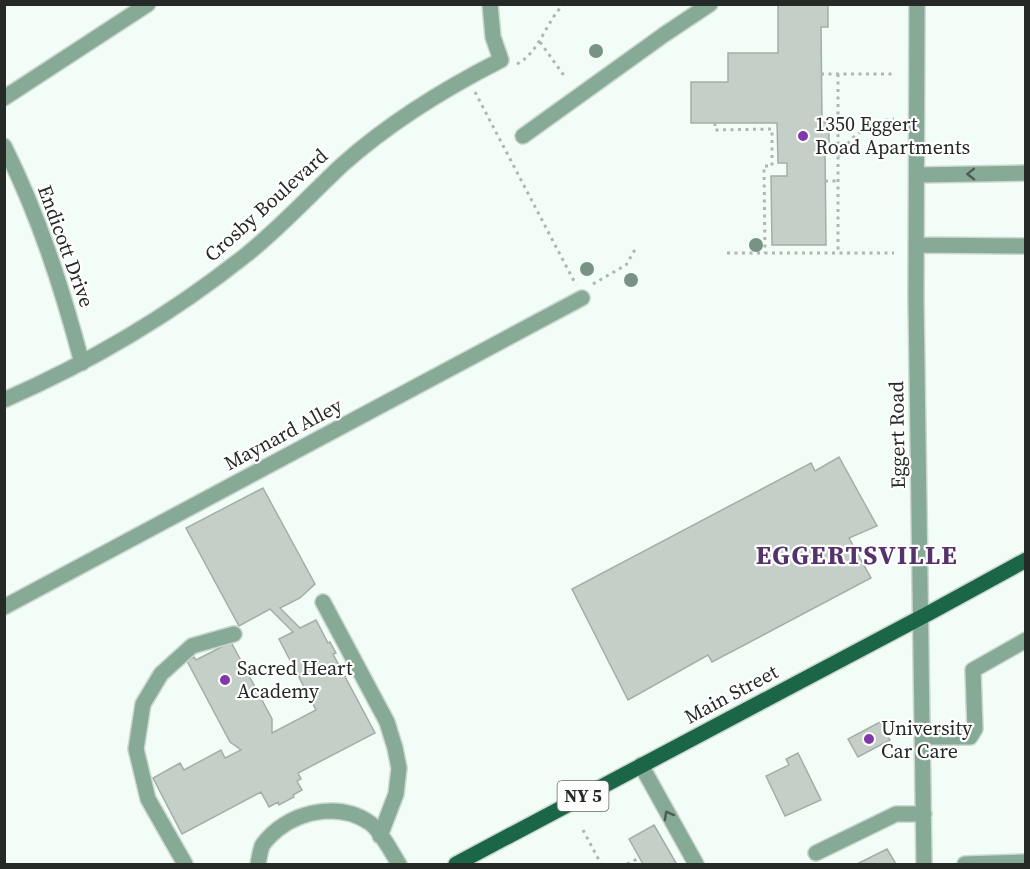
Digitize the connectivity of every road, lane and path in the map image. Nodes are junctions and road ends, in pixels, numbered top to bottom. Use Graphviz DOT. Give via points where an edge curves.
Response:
graph roads {
  1 [pos="148,4"];
  2 [pos="490,4"];
  3 [pos="564,4"];
  4 [pos="710,4"];
  5 [pos="917,4"];
  6 [pos="540,42"];
  7 [pos="506,65"];
  8 [pos="518,65"];
  9 [pos="821,74"];
  10 [pos="837,74"];
  11 [pos="894,74"];
  12 [pos="565,77"];
  13 [pos="482,87"];
  14 [pos="4,98"];
  15 [pos="894,119"];
  16 [pos="716,123"];
  17 [pos="523,136"];
  18 [pos="4,146"];
  19 [pos="838,158"];
  20 [pos="1026,173"];
  21 [pos="917,175"];
  22 [pos="825,182"];
  23 [pos="837,182"];
  24 [pos="916,245"];
  25 [pos="1026,246"];
  26 [pos="636,248"];
  27 [pos="837,252"];
  28 [pos="727,253"];
  29 [pos="765,253"];
  30 [pos="894,253"];
  31 [pos="575,283"];
  32 [pos="582,298"];
  33 [pos="82,363"];
  34 [pos="4,400"];
  35 [pos="1025,561"];
  36 [pos="322,602"];
  37 [pos="4,607"];
  38 [pos="921,617"];
  39 [pos="234,634"];
  40 [pos="1026,640"];
  41 [pos="923,737"];
  42 [pos="641,765"];
  43 [pos="924,814"];
  44 [pos="583,830"];
  45 [pos="380,836"];
  46 [pos="816,853"];
  47 [pos="639,858"];
  48 [pos="1026,862"];
  49 [pos="185,864"];
  50 [pos="258,864"];
  51 [pos="399,864"];
  52 [pos="456,864"];
  53 [pos="601,864"];
  54 [pos="627,864"];
  55 [pos="696,864"];
  56 [pos="924,864"];
  57 [pos="965,864"];
  1 -- 14 [label="street"];
  2 -- 7 [label="street" via="493,37"];
  3 -- 6 [label="path"];
  4 -- 17 [label="street"];
  5 -- 21 [label="street, Eggert Road"];
  6 -- 8 [label="path"];
  6 -- 12 [label="path"];
  7 -- 8 [label="path"];
  7 -- 8 [label="path"];
  7 -- 33 [label="street, Crosby Boulevard" via="435,96 391,126 246,255 139,331"];
  9 -- 10 [label="path"];
  10 -- 11 [label="path"];
  10 -- 19 [label="path"];
  13 -- 31 [label="path" via="474,91"];
  15 -- 19 [label="path" via="865,129 846,145"];
  16 -- 29 [label="path" via="716,130 772,129 772,166 764,166"];
  18 -- 33 [label="street, Endicott Drive" via="42,233"];
  19 -- 23 [label="path"];
  20 -- 21 [label="street, one-way"];
  21 -- 24 [label="street, Eggert Road"];
  22 -- 23 [label="path"];
  23 -- 27 [label="path"];
  24 -- 25 [label="street"];
  24 -- 38 [label="street, Eggert Road"];
  26 -- 31 [label="path" via="626,266 594,284"];
  27 -- 29 [label="path"];
  27 -- 30 [label="path"];
  28 -- 29 [label="path"];
  31 -- 32 [label="path"];
  32 -- 37 [label="street, Maynard Alley"];
  33 -- 34 [label="street, Crosby Boulevard"];
  35 -- 38 [label="main road, Main Street / NY 5"];
  36 -- 45 [label="street" via="387,722 395,748 399,768 396,794"];
  38 -- 41 [label="street, Eggert Road"];
  38 -- 42 [label="main road, Main Street / NY 5"];
  39 -- 49 [label="street" via="192,646 161,674 144,704 136,749 148,799"];
  40 -- 41 [label="street" via="973,670 975,729 970,737"];
  41 -- 43 [label="street, Eggert Road"];
  42 -- 52 [label="main road, Main Street / NY 5"];
  55 -- 42 [label="street, one-way"];
  43 -- 46 [label="street" via="896,814"];
  43 -- 56 [label="street, Eggert Road"];
  44 -- 53 [label="path"];
  45 -- 50 [label="street" via="372,824 354,814 314,812 291,819 270,836"];
  45 -- 51 [label="street"];
  47 -- 54 [label="path"];
  48 -- 57 [label="street"];
}
